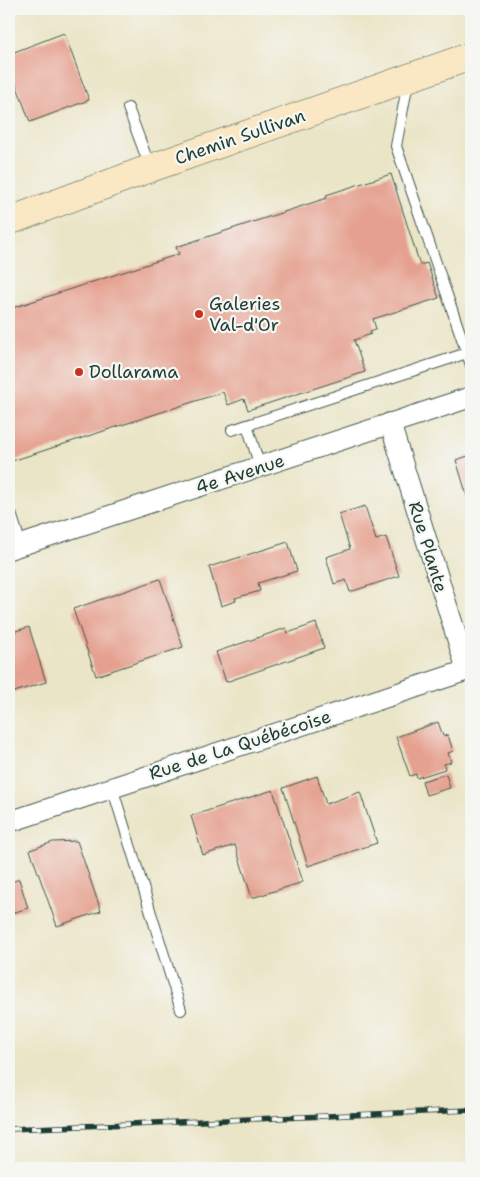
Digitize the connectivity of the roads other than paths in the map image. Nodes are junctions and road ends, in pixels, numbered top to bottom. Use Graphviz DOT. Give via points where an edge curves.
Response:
graph roads {
  1 [pos="471,56"];
  2 [pos="408,79"];
  3 [pos="128,108"];
  4 [pos="151,168"];
  5 [pos="9,221"];
  6 [pos="467,353"];
  7 [pos="471,365"];
  8 [pos="471,397"];
  9 [pos="390,424"];
  10 [pos="247,425"];
  11 [pos="232,430"];
  12 [pos="260,468"];
  13 [pos="9,507"];
  14 [pos="15,547"];
  15 [pos="469,670"];
  16 [pos="112,788"];
  17 [pos="9,822"];
  18 [pos="181,1010"];
  1 -- 2 [label="street, Chemin Sullivan"];
  2 -- 4 [label="street, Chemin Sullivan"];
  2 -- 6 [label="lane" via="396,146"];
  3 -- 4 [label="lane"];
  4 -- 5 [label="street, Chemin Sullivan"];
  6 -- 7 [label="lane"];
  6 -- 10 [label="lane"];
  8 -- 9 [label="street, 4e Avenue"];
  9 -- 12 [label="street, 4e Avenue"];
  9 -- 15 [label="street, Rue Plante"];
  10 -- 11 [label="lane"];
  10 -- 12 [label="lane"];
  12 -- 14 [label="street, 4e Avenue"];
  13 -- 14 [label="lane"];
  15 -- 16 [label="street, Rue de La Québécoise"];
  16 -- 17 [label="street, Rue de La Québécoise"];
  16 -- 18 [label="lane"];
}
